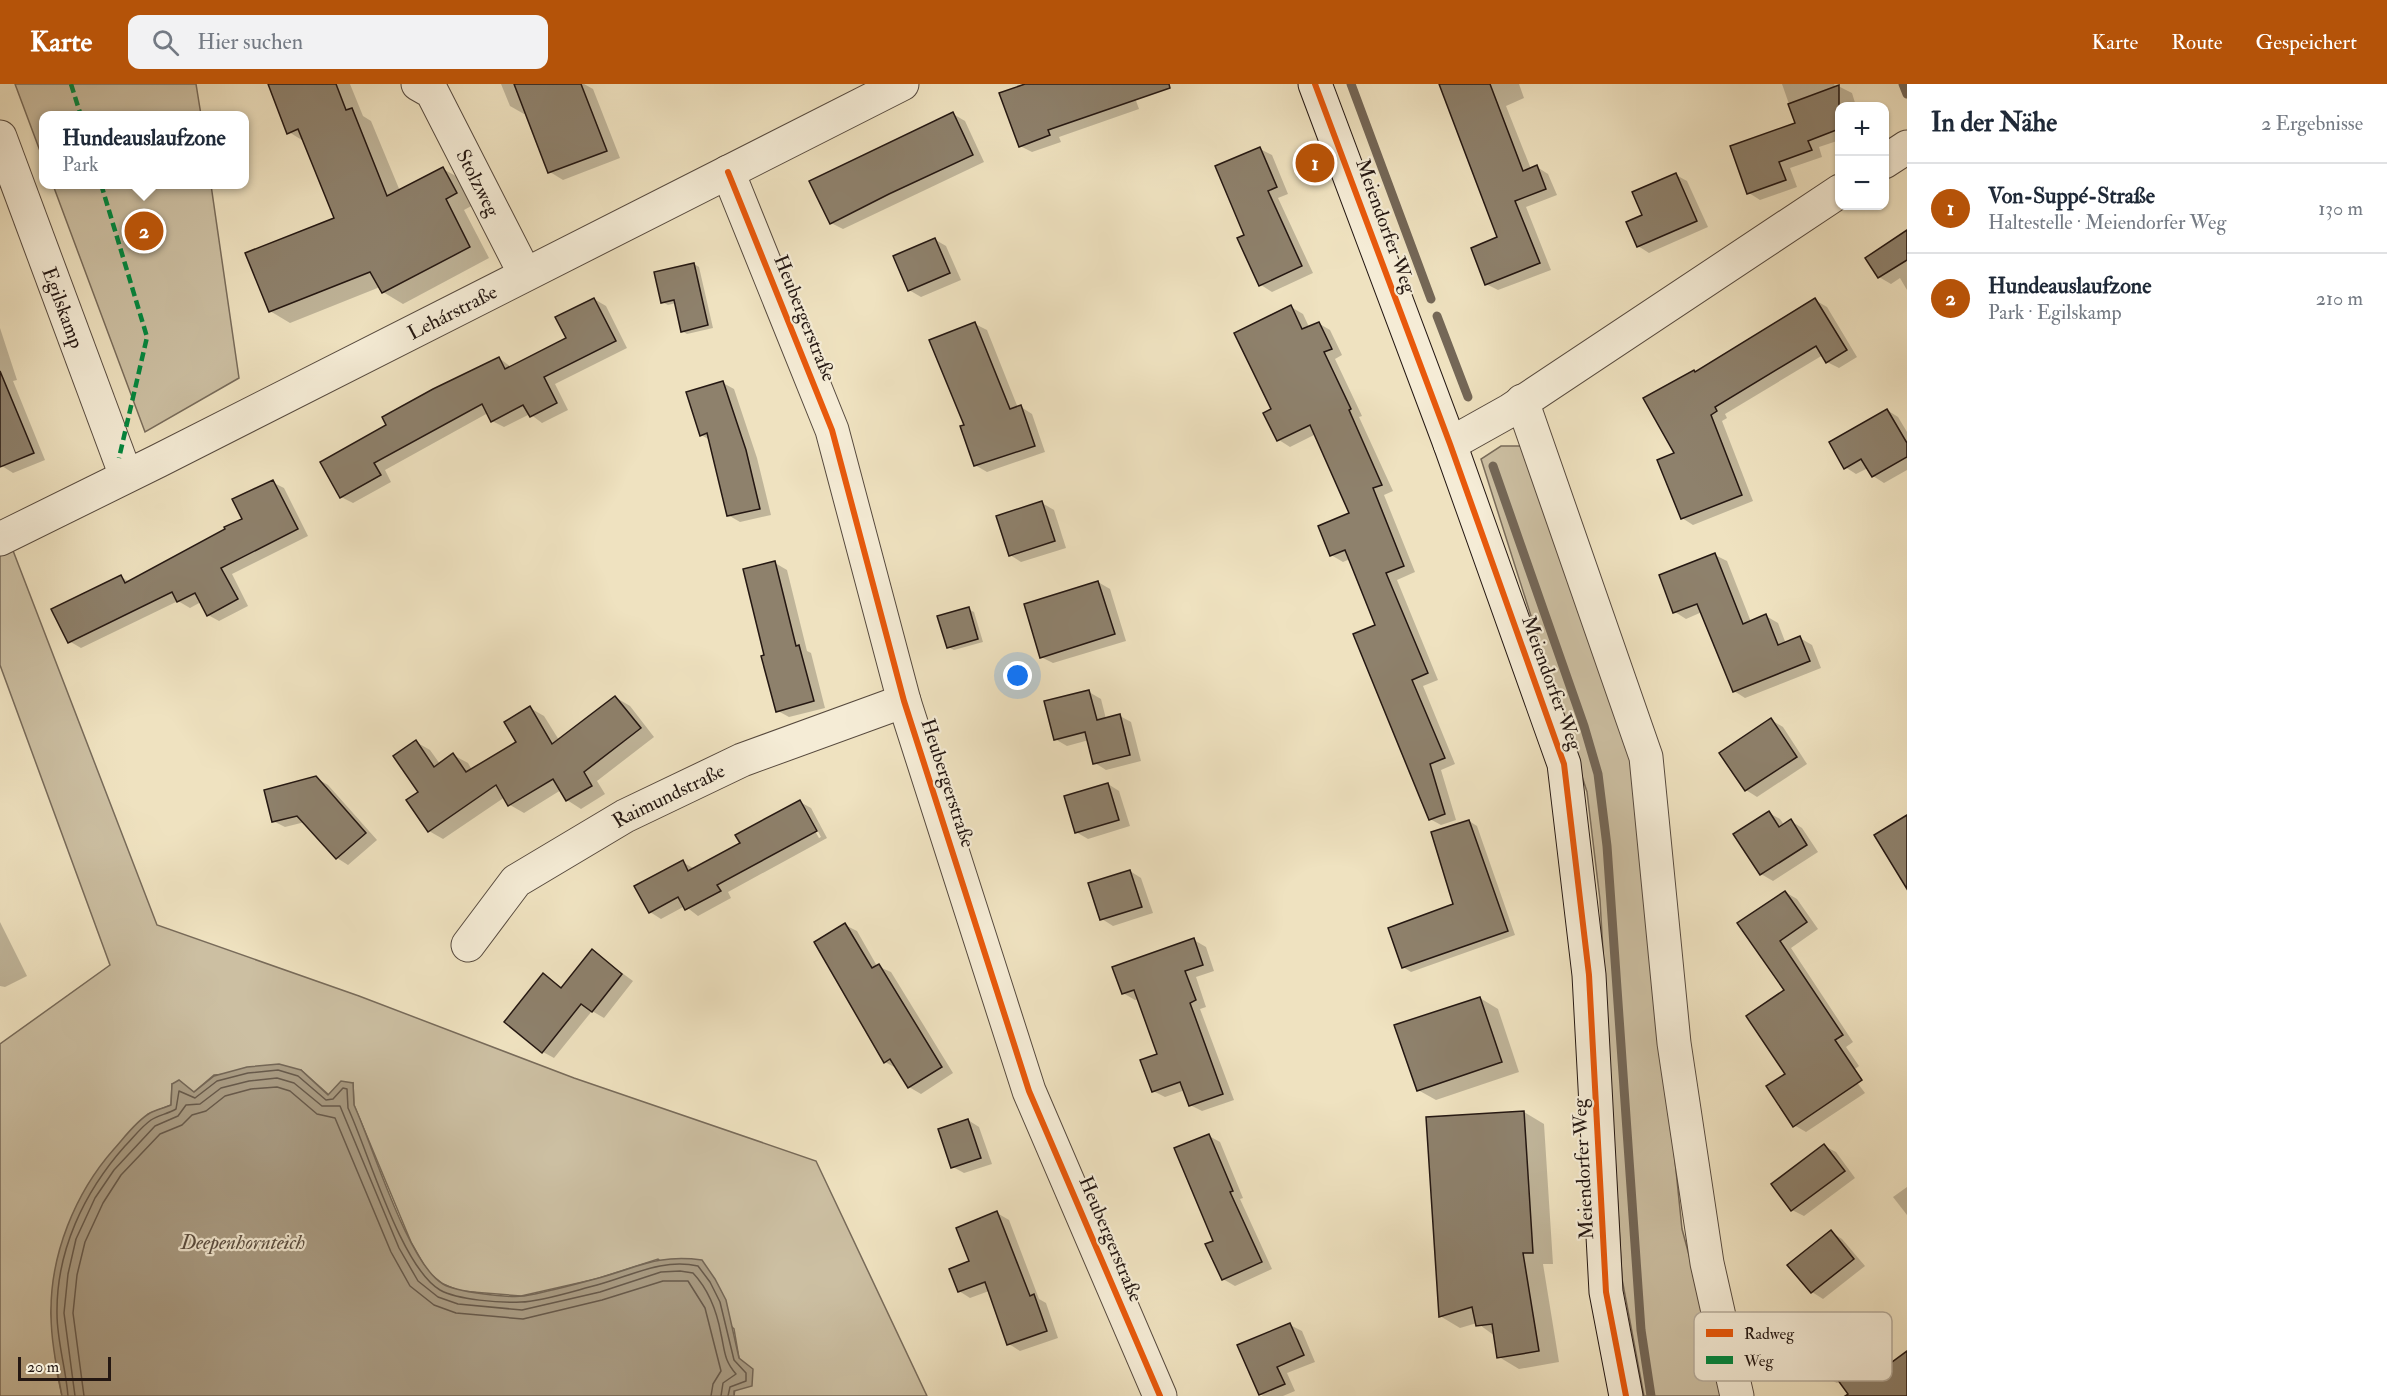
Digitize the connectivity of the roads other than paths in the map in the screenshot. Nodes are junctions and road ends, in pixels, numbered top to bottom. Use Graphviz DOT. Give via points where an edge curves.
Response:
graph roads {
  1 [pos="902,84"];
  2 [pos="1316,84"];
  3 [pos="428,87"];
  4 [pos="0,137"];
  5 [pos="1907,147"];
  6 [pos="1889,159"];
  7 [pos="728,172"];
  8 [pos="1835,194"];
  9 [pos="525,274"];
  10 [pos="1522,401"];
  11 [pos="1450,444"];
  12 [pos="126,476"];
  13 [pos="0,538"];
  14 [pos="904,701"];
  15 [pos="468,945"];
  16 [pos="1718,1312"];
  17 [pos="1734,1381"];
  18 [pos="1160,1396"];
  19 [pos="1626,1396"];
  20 [pos="1737,1396"];
  1 -- 7 [label="street, Lehárstraße"];
  2 -- 11 [label="street, Meiendorfer Weg"];
  3 -- 9 [label="street, Stolzweg"];
  4 -- 12 [label="street, Egilskamp"];
  5 -- 6 [label="street"];
  7 -- 9 [label="street, Lehárstraße"];
  7 -- 14 [label="street, Heubergerstraße" via="832,430"];
  8 -- 10 [label="street"];
  9 -- 12 [label="street, Lehárstraße"];
  10 -- 11 [label="street"];
  10 -- 16 [label="street" via="1646,757 1676,1054 1707,1263"];
  11 -- 19 [label="street, Meiendorfer Weg" via="1564,764 1589,975 1606,1292"];
  12 -- 13 [label="street, Lehárstraße"];
  14 -- 15 [label="street, Raimundstraße" via="742,760 625,816 516,881"];
  14 -- 18 [label="street, Heubergerstraße" via="1029,1091"];
  17 -- 20 [label="street"];
}
